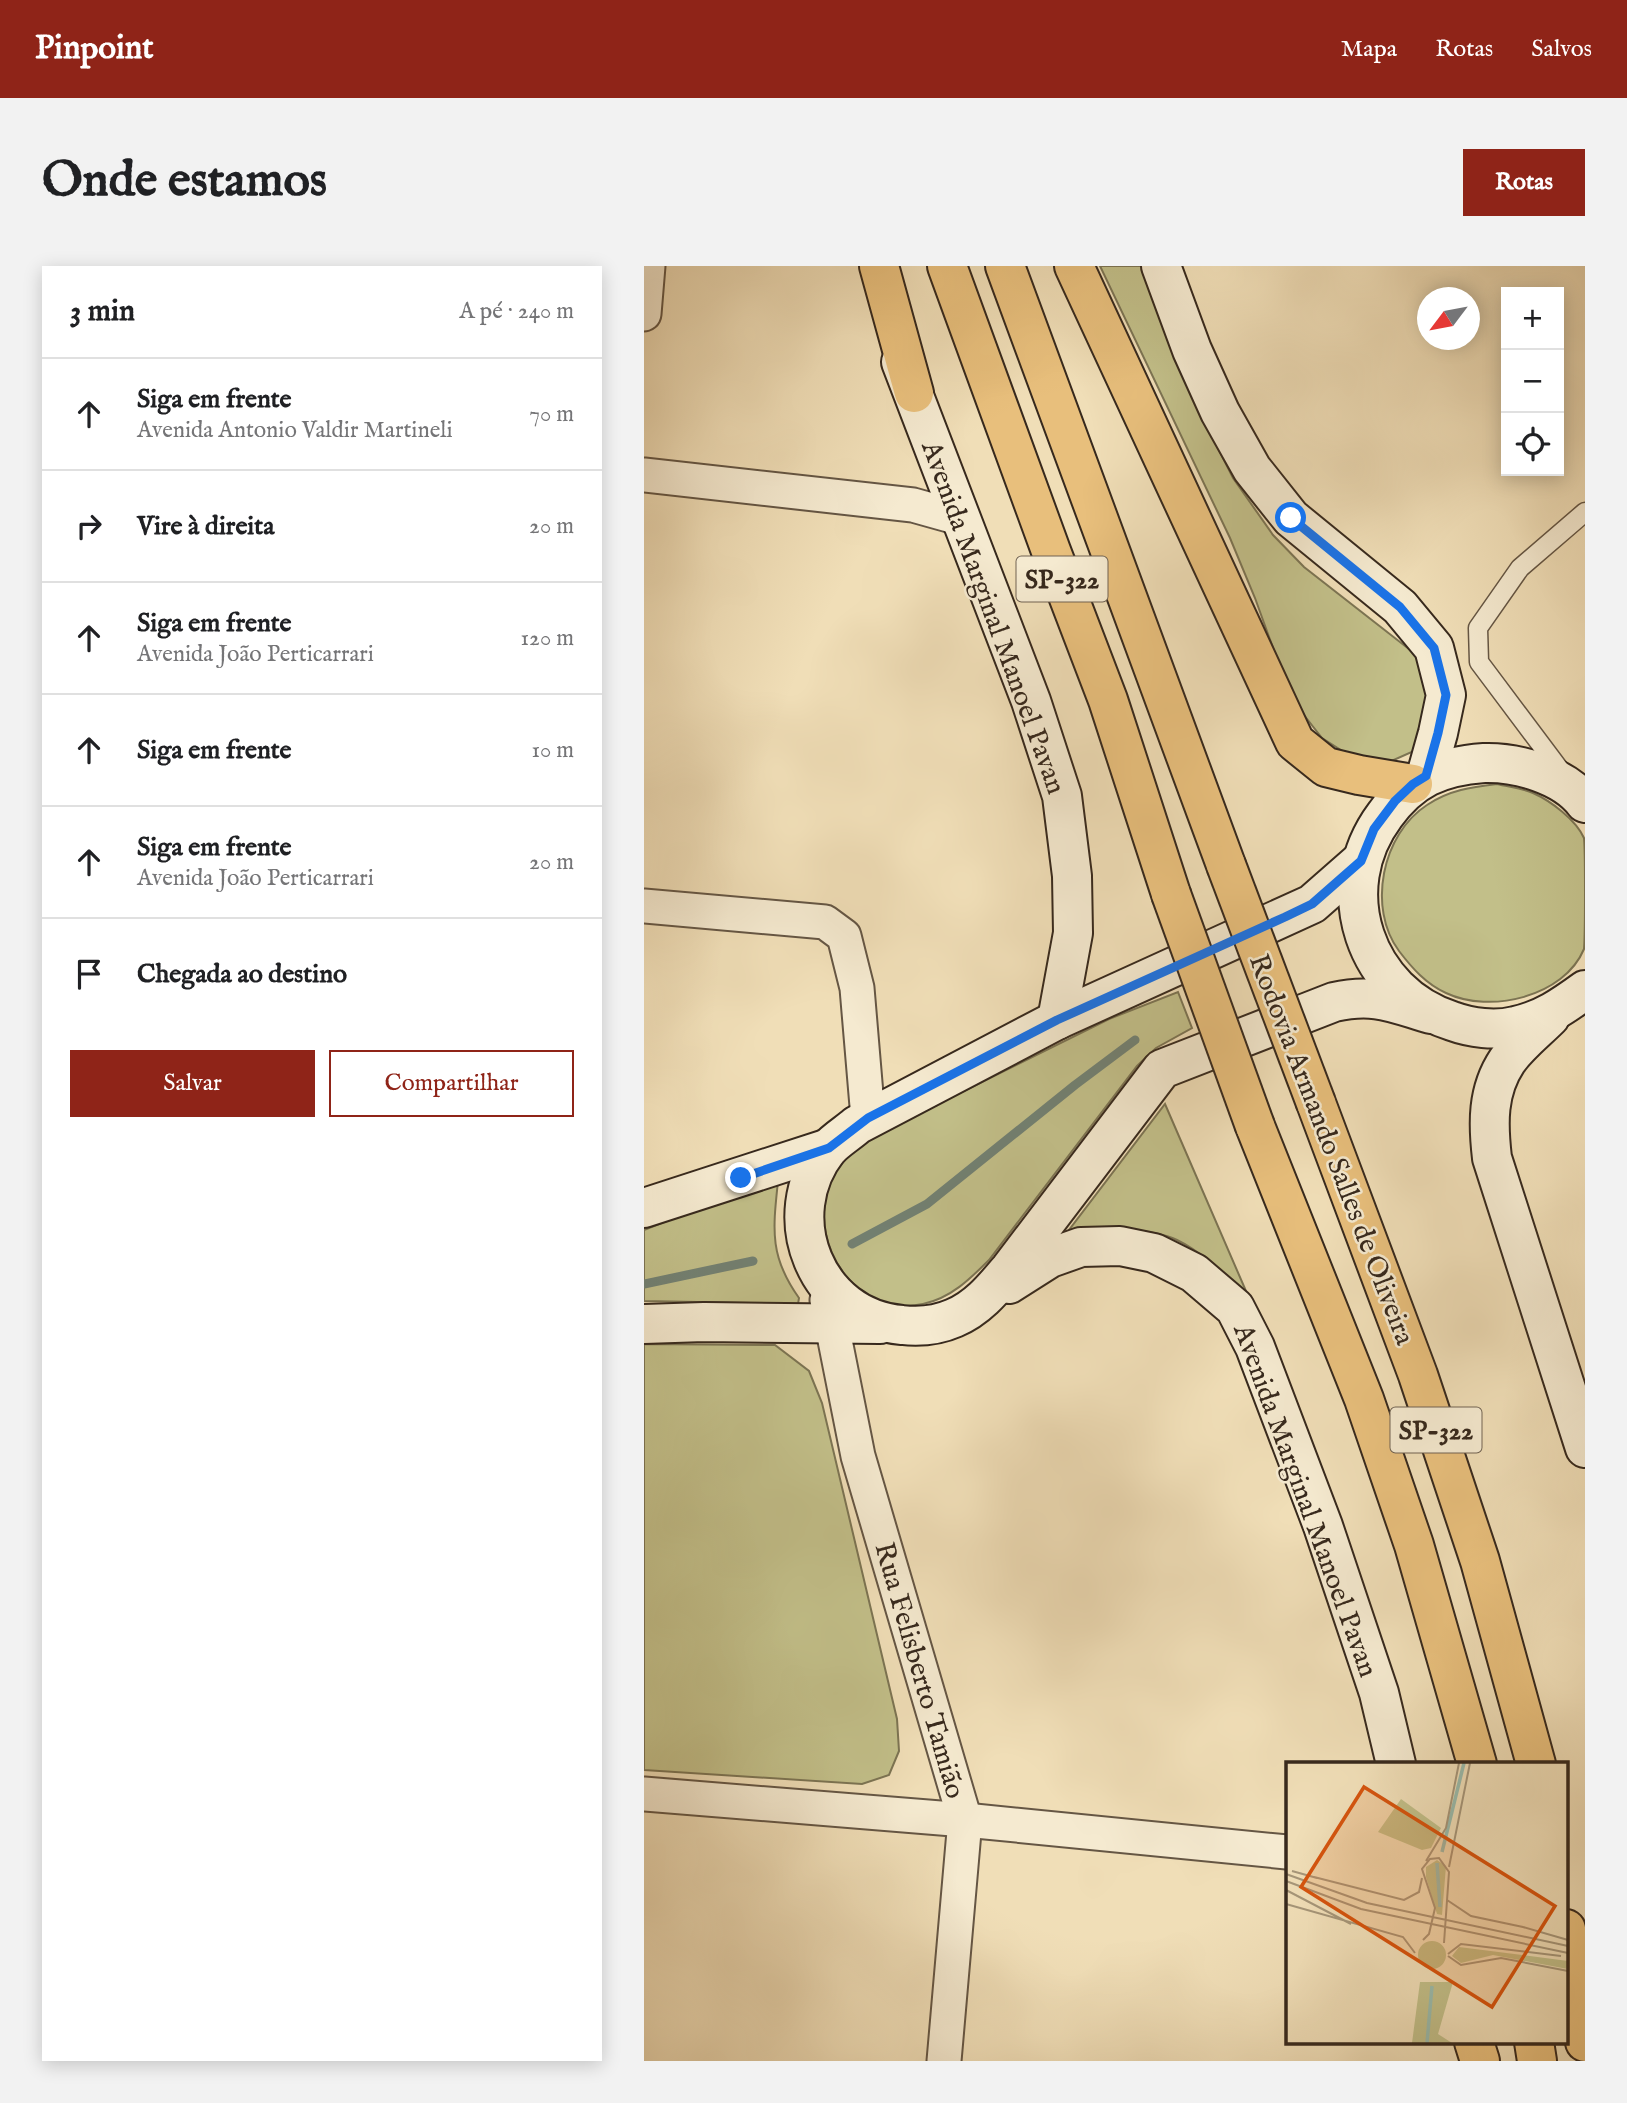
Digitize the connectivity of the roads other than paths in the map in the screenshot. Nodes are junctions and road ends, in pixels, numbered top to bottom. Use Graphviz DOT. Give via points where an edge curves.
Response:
graph roads {
  1 [pos="648,266"];
  2 [pos="861,266"];
  3 [pos="879,266"];
  4 [pos="947,266"];
  5 [pos="1005,266"];
  6 [pos="1074,266"];
  7 [pos="1161,266"];
  8 [pos="644,314"];
  9 [pos="914,393"];
  10 [pos="644,475"];
  11 [pos="1585,512"];
  12 [pos="963,519"];
  13 [pos="1420,780"];
  14 [pos="1583,799"];
  15 [pos="1361,861"];
  16 [pos="644,906"];
  17 [pos="1585,990"];
  18 [pos="1431,1014"];
  19 [pos="1553,1014"];
  20 [pos="1057,1020"];
  21 [pos="868,1118"];
  22 [pos="829,1148"];
  23 [pos="644,1208"];
  24 [pos="825,1284"];
  25 [pos="983,1299"];
  26 [pos="644,1324"];
  27 [pos="831,1324"];
  28 [pos="885,1324"];
  29 [pos="1585,1448"];
  30 [pos="1396,1762"];
  31 [pos="1477,1762"];
  32 [pos="1536,1762"];
  33 [pos="644,1794"];
  34 [pos="965,1820"];
  35 [pos="1286,1852"];
  36 [pos="1567,1935"];
  37 [pos="1585,2042"];
  38 [pos="1475,2044"];
  39 [pos="944,2061"];
  40 [pos="1480,2061"];
  1 -- 8 [label="street"];
  2 -- 9 [label="main road, Avenida Marginal Manoel Pavan"];
  3 -- 9 [label="highway"];
  4 -- 31 [label="highway, SP-322, bridge" via="1108,700 1171,894 1255,1126 1364,1399 1414,1545"];
  5 -- 32 [label="highway, Rodovia Armando Salles de Oliveira / SP-322, bridge" via="1418,1376 1480,1561"];
  6 -- 13 [label="highway" via="1295,742 1326,767"];
  7 -- 13 [label="main road" via="1192,350 1252,469 1291,518 1400,607 1434,648 1446,695"];
  9 -- 12 [label="main road, Avenida Marginal Manoel Pavan"];
  10 -- 12 [label="street" via="913,505"];
  11 -- 14 [label="lane" via="1520,568 1478,628 1479,662"];
  12 -- 20 [label="main road, Avenida Marginal Manoel Pavan" via="1062,796 1072,876 1073,933"];
  13 -- 14 [label="main road" via="1461,765 1504,762 1545,774"];
  13 -- 15 [label="main road" via="1395,801 1374,829"];
  15 -- 18 [label="main road" via="1357,903 1366,944 1388,980"];
  15 -- 20 [label="main road" via="1312,904"];
  16 -- 21 [label="street" via="825,922 844,936 858,988"];
  17 -- 19 [label="main road"];
  18 -- 19 [label="main road" via="1471,1027 1514,1027"];
  18 -- 25 [label="main road" via="1359,996 1162,1069"];
  19 -- 29 [label="main road" via="1507,1060 1494,1088 1488,1122 1492,1158"];
  20 -- 21 [label="main road"];
  21 -- 22 [label="main road"];
  22 -- 23 [label="main road"];
  22 -- 24 [label="main road" via="811,1180 803,1215 808,1251"];
  24 -- 27 [label="street, Rua Felisberto Tamião"];
  24 -- 28 [label="main road" via="851,1309"];
  25 -- 28 [label="main road" via="954,1318 920,1327"];
  25 -- 30 [label="main road, Avenida Marginal Manoel Pavan" via="1050,1258 1081,1247 1120,1246 1154,1253 1194,1273 1235,1308 1255,1347 1323,1526 1379,1693"];
  26 -- 27 [label="main road"];
  27 -- 28 [label="main road"];
  27 -- 34 [label="street, Rua Felisberto Tamião" via="858,1456"];
  33 -- 34 [label="street"];
  34 -- 35 [label="street"];
  34 -- 39 [label="street, Rua Felisberto Tamião"];
  36 -- 37 [label="highway"];
  38 -- 40 [label="highway"];
}
